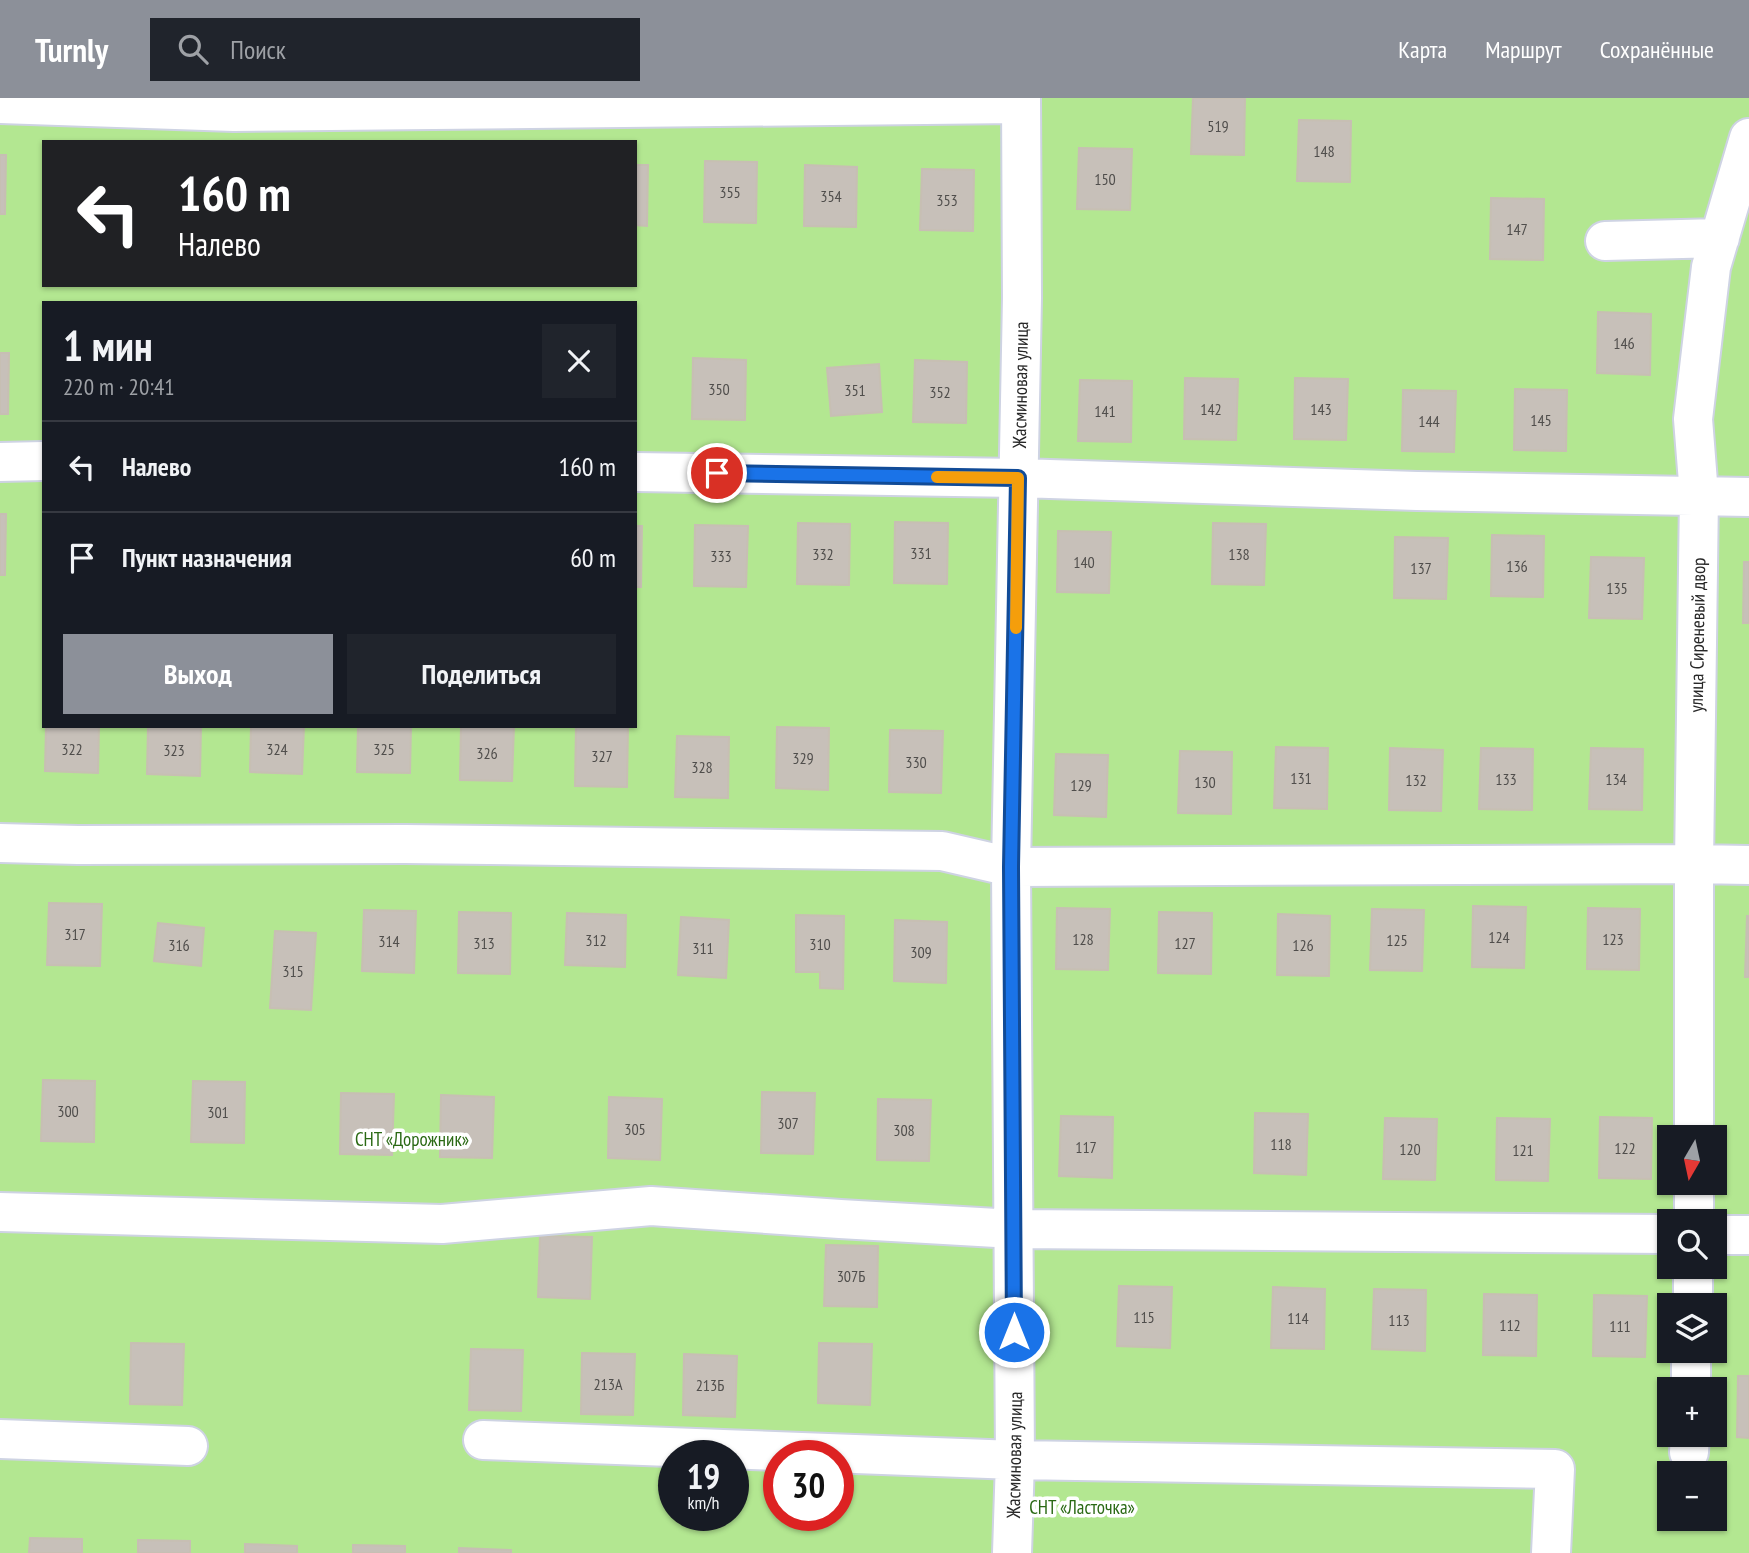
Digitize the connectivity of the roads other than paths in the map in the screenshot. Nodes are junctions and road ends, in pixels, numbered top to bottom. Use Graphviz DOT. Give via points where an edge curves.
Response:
graph roads {
  1 [pos="1021,101"];
  2 [pos="0,104"];
  3 [pos="1749,138"];
  4 [pos="1720,238"];
  5 [pos="1605,240"];
  6 [pos="42,461"];
  7 [pos="0,462"];
  8 [pos="637,472"];
  9 [pos="1018,478"];
  10 [pos="1699,495"];
  11 [pos="1749,497"];
  12 [pos="0,843"];
  13 [pos="1694,864"];
  14 [pos="1749,865"];
  15 [pos="1011,867"];
  16 [pos="1694,1125"];
  17 [pos="0,1212"];
  18 [pos="1014,1229"];
  19 [pos="1657,1234"];
  20 [pos="1727,1235"];
  21 [pos="1749,1235"];
  22 [pos="0,1438"];
  23 [pos="483,1440"];
  24 [pos="188,1446"];
  25 [pos="1015,1460"];
  26 [pos="1012,1553"];
  27 [pos="1551,1553"];
  1 -- 2 [label="street" via="234,112"];
  1 -- 9 [label="street, Жасминовая улица"];
  3 -- 4 [label="street, улица Сиреневый двор"];
  4 -- 5 [label="street"];
  4 -- 10 [label="street, улица Сиреневый двор" via="1711,267 1693,419"];
  6 -- 7 [label="street"];
  8 -- 9 [label="street"];
  9 -- 10 [label="street"];
  9 -- 15 [label="street, Жасминовая улица"];
  10 -- 11 [label="street"];
  10 -- 13 [label="street, улица Сиреневый двор"];
  12 -- 15 [label="street" via="943,850"];
  13 -- 14 [label="street"];
  13 -- 15 [label="street"];
  13 -- 16 [label="street, улица Сиреневый двор"];
  15 -- 18 [label="street, Жасминовая улица"];
  17 -- 18 [label="street" via="442,1224 651,1206"];
  18 -- 19 [label="street"];
  18 -- 25 [label="street, Жасминовая улица"];
  20 -- 21 [label="street"];
  22 -- 24 [label="street"];
  23 -- 25 [label="street"];
  25 -- 26 [label="street, Жасминовая улица"];
  25 -- 27 [label="street" via="1555,1469"];
}
